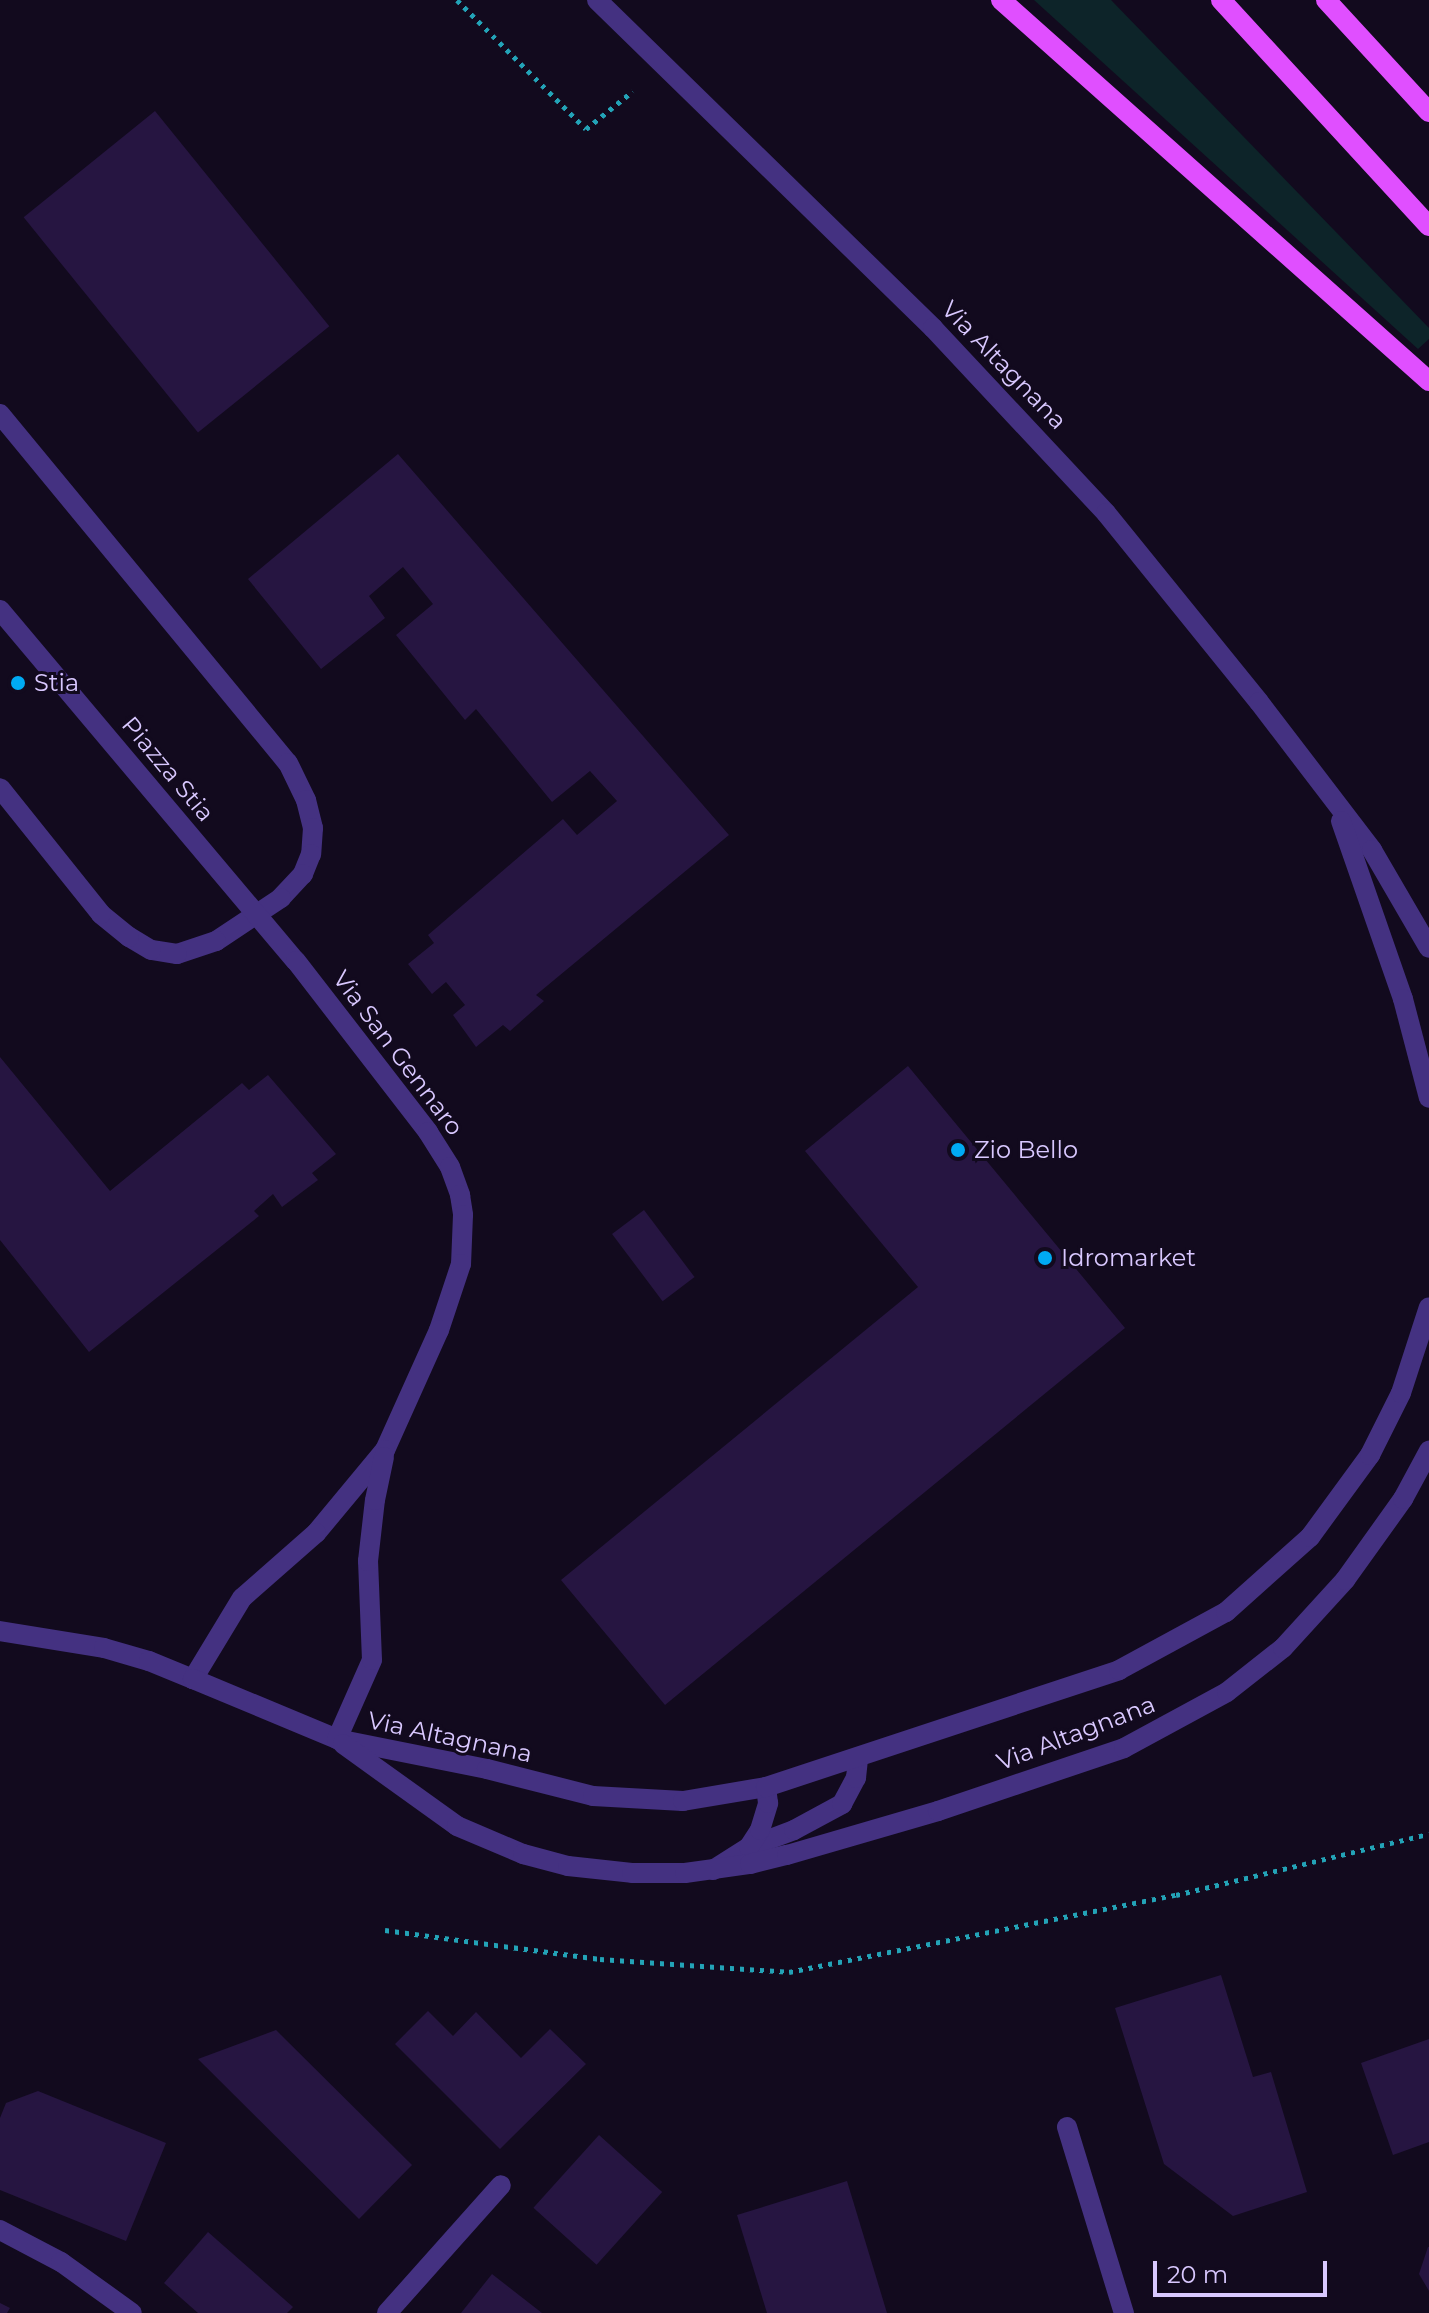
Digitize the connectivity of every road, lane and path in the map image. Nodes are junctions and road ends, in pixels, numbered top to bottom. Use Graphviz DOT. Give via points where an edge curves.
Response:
graph roads {
  1 [pos="457,0"];
  2 [pos="597,0"];
  3 [pos="1001,0"];
  4 [pos="1221,0"];
  5 [pos="1326,0"];
  6 [pos="664,65"];
  7 [pos="1429,112"];
  8 [pos="1429,226"];
  9 [pos="1429,381"];
  10 [pos="0,414"];
  11 [pos="0,610"];
  12 [pos="0,788"];
  13 [pos="1335,802"];
  14 [pos="257,916"];
  15 [pos="1429,948"];
  16 [pos="296,961"];
  17 [pos="1429,1098"];
  18 [pos="1429,1307"];
  19 [pos="385,1450"];
  20 [pos="1429,1451"];
  21 [pos="0,1631"];
  22 [pos="193,1679"];
  23 [pos="337,1739"];
  24 [pos="858,1758"];
  25 [pos="766,1787"];
  26 [pos="1429,1834"];
  27 [pos="749,1847"];
  28 [pos="713,1870"];
  29 [pos="385,1930"];
  30 [pos="1067,2127"];
  31 [pos="501,2185"];
  32 [pos="0,2230"];
  33 [pos="132,2313"];
  34 [pos="387,2313"];
  35 [pos="1124,2313"];
  1 -- 6 [label="path" via="586,129"];
  2 -- 6 [label="street, Via Altagnana"];
  3 -- 9 [label="main road"];
  4 -- 8 [label="main road"];
  5 -- 7 [label="main road"];
  6 -- 13 [label="street, Via Altagnana" via="1047,447 1195,622"];
  10 -- 14 [label="street" via="257,724 298,781 313,828 311,854 303,874"];
  11 -- 14 [label="street, Piazza Stia"];
  12 -- 14 [label="street" via="101,914 151,950 196,950"];
  13 -- 15 [label="street, Via Altagnana" via="1395,885"];
  13 -- 17 [label="street, Via Altagnana" via="1403,999"];
  14 -- 16 [label="street, Piazza Stia"];
  16 -- 19 [label="street, Via San Gennaro" via="428,1132 460,1195 463,1237 458,1273"];
  18 -- 24 [label="street, Via Altagnana" via="1401,1393 1370,1455 1310,1537 1226,1612 1119,1670"];
  19 -- 22 [label="street, Via San Gennaro" via="316,1533 242,1598"];
  19 -- 23 [label="street, Via San Gennaro" via="368,1561 372,1660"];
  20 -- 28 [label="street, Via Altagnana" via="1384,1527 1306,1624 1255,1671 1192,1713 1124,1748 1005,1790 837,1841"];
  21 -- 22 [label="street" via="104,1648"];
  22 -- 23 [label="street"];
  23 -- 25 [label="street, Via Altagnana" via="622,1800 705,1799"];
  23 -- 28 [label="street, Via Altagnana" via="457,1826 523,1854 608,1871"];
  24 -- 25 [label="street, Via Altagnana"];
  24 -- 27 [label="street" via="856,1778 842,1804"];
  25 -- 27 [label="street" via="766,1815"];
  26 -- 29 [label="path" via="1176,1895 789,1972 600,1959"];
  27 -- 28 [label="street"];
  30 -- 35 [label="street"];
  31 -- 34 [label="street"];
  32 -- 33 [label="street" via="61,2262"];
}
